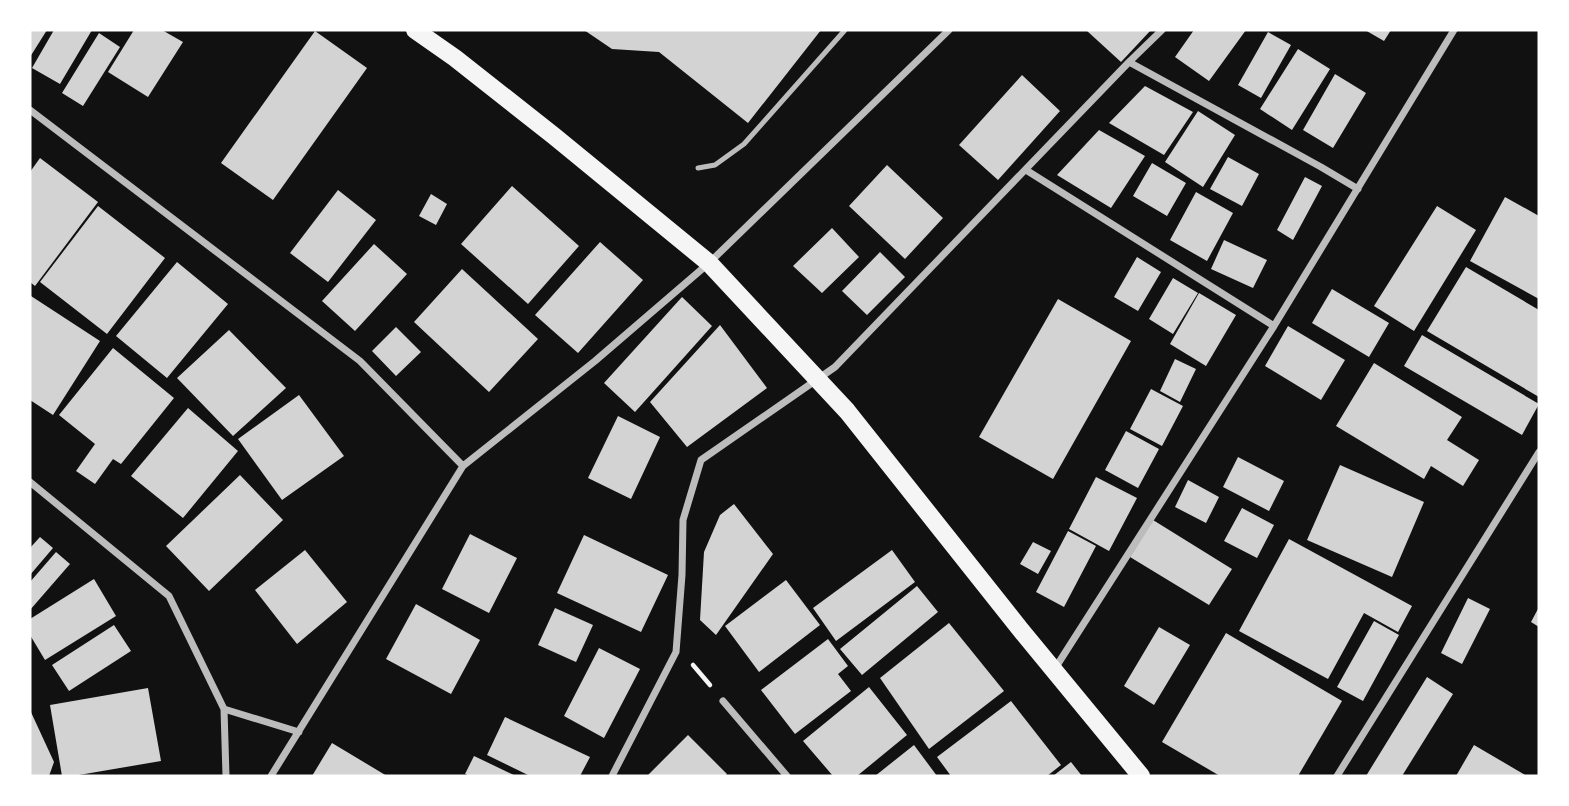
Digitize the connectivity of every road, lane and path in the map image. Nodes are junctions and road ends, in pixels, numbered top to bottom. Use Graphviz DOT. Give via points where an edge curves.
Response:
graph roads {
  1 [pos="415,30"];
  2 [pos="845,30"];
  3 [pos="949,30"];
  4 [pos="1162,30"];
  5 [pos="1454,30"];
  6 [pos="1129,62"];
  7 [pos="30,110"];
  8 [pos="698,168"];
  9 [pos="1026,170"];
  10 [pos="1357,189"];
  11 [pos="709,262"];
  12 [pos="1274,326"];
  13 [pos="817,380"];
  14 [pos="1539,452"];
  15 [pos="463,466"];
  16 [pos="30,482"];
  17 [pos="676,652"];
  18 [pos="1054,670"];
  19 [pos="723,701"];
  20 [pos="225,709"];
  21 [pos="299,732"];
  22 [pos="226,776"];
  23 [pos="271,776"];
  24 [pos="612,776"];
  25 [pos="787,776"];
  26 [pos="1141,776"];
  27 [pos="1337,776"];
  1 -- 11 [label="main road"];
  2 -- 8 [label="lane" via="744,145 715,165"];
  3 -- 11 [label="street"];
  4 -- 6 [label="street"];
  5 -- 10 [label="street"];
  6 -- 9 [label="street"];
  6 -- 10 [label="street"];
  7 -- 15 [label="street" via="360,361"];
  9 -- 12 [label="street"];
  9 -- 13 [label="street" via="835,367"];
  10 -- 12 [label="street"];
  11 -- 13 [label="main road"];
  11 -- 15 [label="street"];
  12 -- 18 [label="street"];
  13 -- 17 [label="street" via="701,460 683,520"];
  13 -- 18 [label="main road" via="847,411"];
  14 -- 27 [label="street"];
  15 -- 21 [label="street"];
  16 -- 20 [label="street" via="169,596"];
  17 -- 19 [label="path" via="690,661"];
  17 -- 24 [label="street"];
  18 -- 26 [label="main road"];
  19 -- 25 [label="street"];
  20 -- 21 [label="street"];
  20 -- 22 [label="street"];
  21 -- 23 [label="street"];
}
